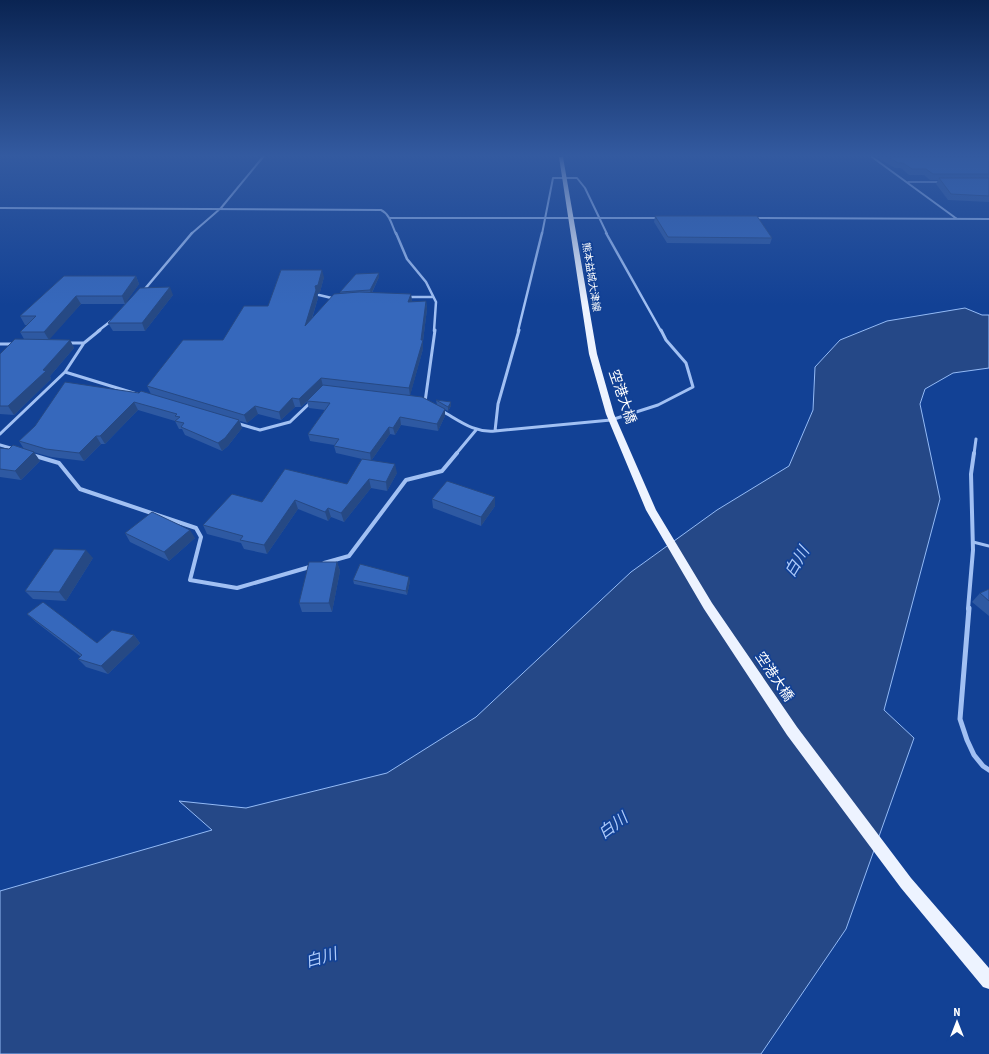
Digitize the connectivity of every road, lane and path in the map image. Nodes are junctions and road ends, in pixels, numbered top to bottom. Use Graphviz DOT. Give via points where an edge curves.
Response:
graph roads {
  1 [pos="548,206"];
  2 [pos="570,206"];
  3 [pos="593,206"];
  4 [pos="941,206"];
  5 [pos="0,208"];
  6 [pos="221,208"];
  7 [pos="389,218"];
  8 [pos="546,218"];
  9 [pos="598,218"];
  10 [pos="662,218"];
  11 [pos="750,218"];
  12 [pos="958,219"];
  13 [pos="989,219"];
  14 [pos="141,294"];
  15 [pos="319,295"];
  16 [pos="403,297"];
  17 [pos="432,297"];
  18 [pos="342,299"];
  19 [pos="114,320"];
  20 [pos="61,343"];
  21 [pos="84,343"];
  22 [pos="0,344"];
  23 [pos="15,344"];
  24 [pos="593,354"];
  25 [pos="65,372"];
  26 [pos="140,394"];
  27 [pos="313,400"];
  28 [pos="429,404"];
  29 [pos="435,408"];
  30 [pos="230,421"];
  31 [pos="476,430"];
  32 [pos="494,431"];
  33 [pos="0,434"];
  34 [pos="976,438"];
  35 [pos="0,445"];
  36 [pos="22,452"];
  37 [pos="30,454"];
  38 [pos="973,542"];
  39 [pos="989,546"];
  40 [pos="989,770"];
  41 [pos="989,981"];
  1 -- 8 [label="street"];
  2 -- 24 [label="main road, 熊本益城大津線"];
  3 -- 9 [label="street"];
  4 -- 12 [label="street"];
  5 -- 6 [label="street"];
  6 -- 7 [label="street" via="382,210"];
  6 -- 14 [label="street" via="190,234"];
  7 -- 8 [label="street"];
  7 -- 17 [label="street" via="407,259 426,282"];
  8 -- 9 [label="street"];
  8 -- 32 [label="street" via="510,366 494,417"];
  9 -- 10 [label="street"];
  9 -- 32 [label="street" via="666,340 686,363 693,387 658,405 611,420"];
  11 -- 12 [label="street"];
  12 -- 13 [label="street"];
  15 -- 18 [label="street"];
  16 -- 17 [label="street"];
  17 -- 28 [label="street" via="436,302 436,321 424,401"];
  19 -- 21 [label="street"];
  20 -- 21 [label="street"];
  21 -- 25 [label="street"];
  22 -- 23 [label="street"];
  24 -- 41 [label="main road, 空港大橋" via="610,414 651,510 708,606 792,731 906,883"];
  25 -- 26 [label="street"];
  25 -- 33 [label="street"];
  27 -- 30 [label="street" via="290,422 260,430"];
  29 -- 31 [label="street"];
  31 -- 32 [label="street"];
  31 -- 37 [label="street" via="442,471 406,480 349,556 237,588 190,580 201,537 196,528 80,489 59,463"];
  34 -- 38 [label="street" via="971,474"];
  35 -- 36 [label="street"];
  38 -- 39 [label="lane"];
  38 -- 40 [label="street" via="960,719 968,744 983,767"];
}
